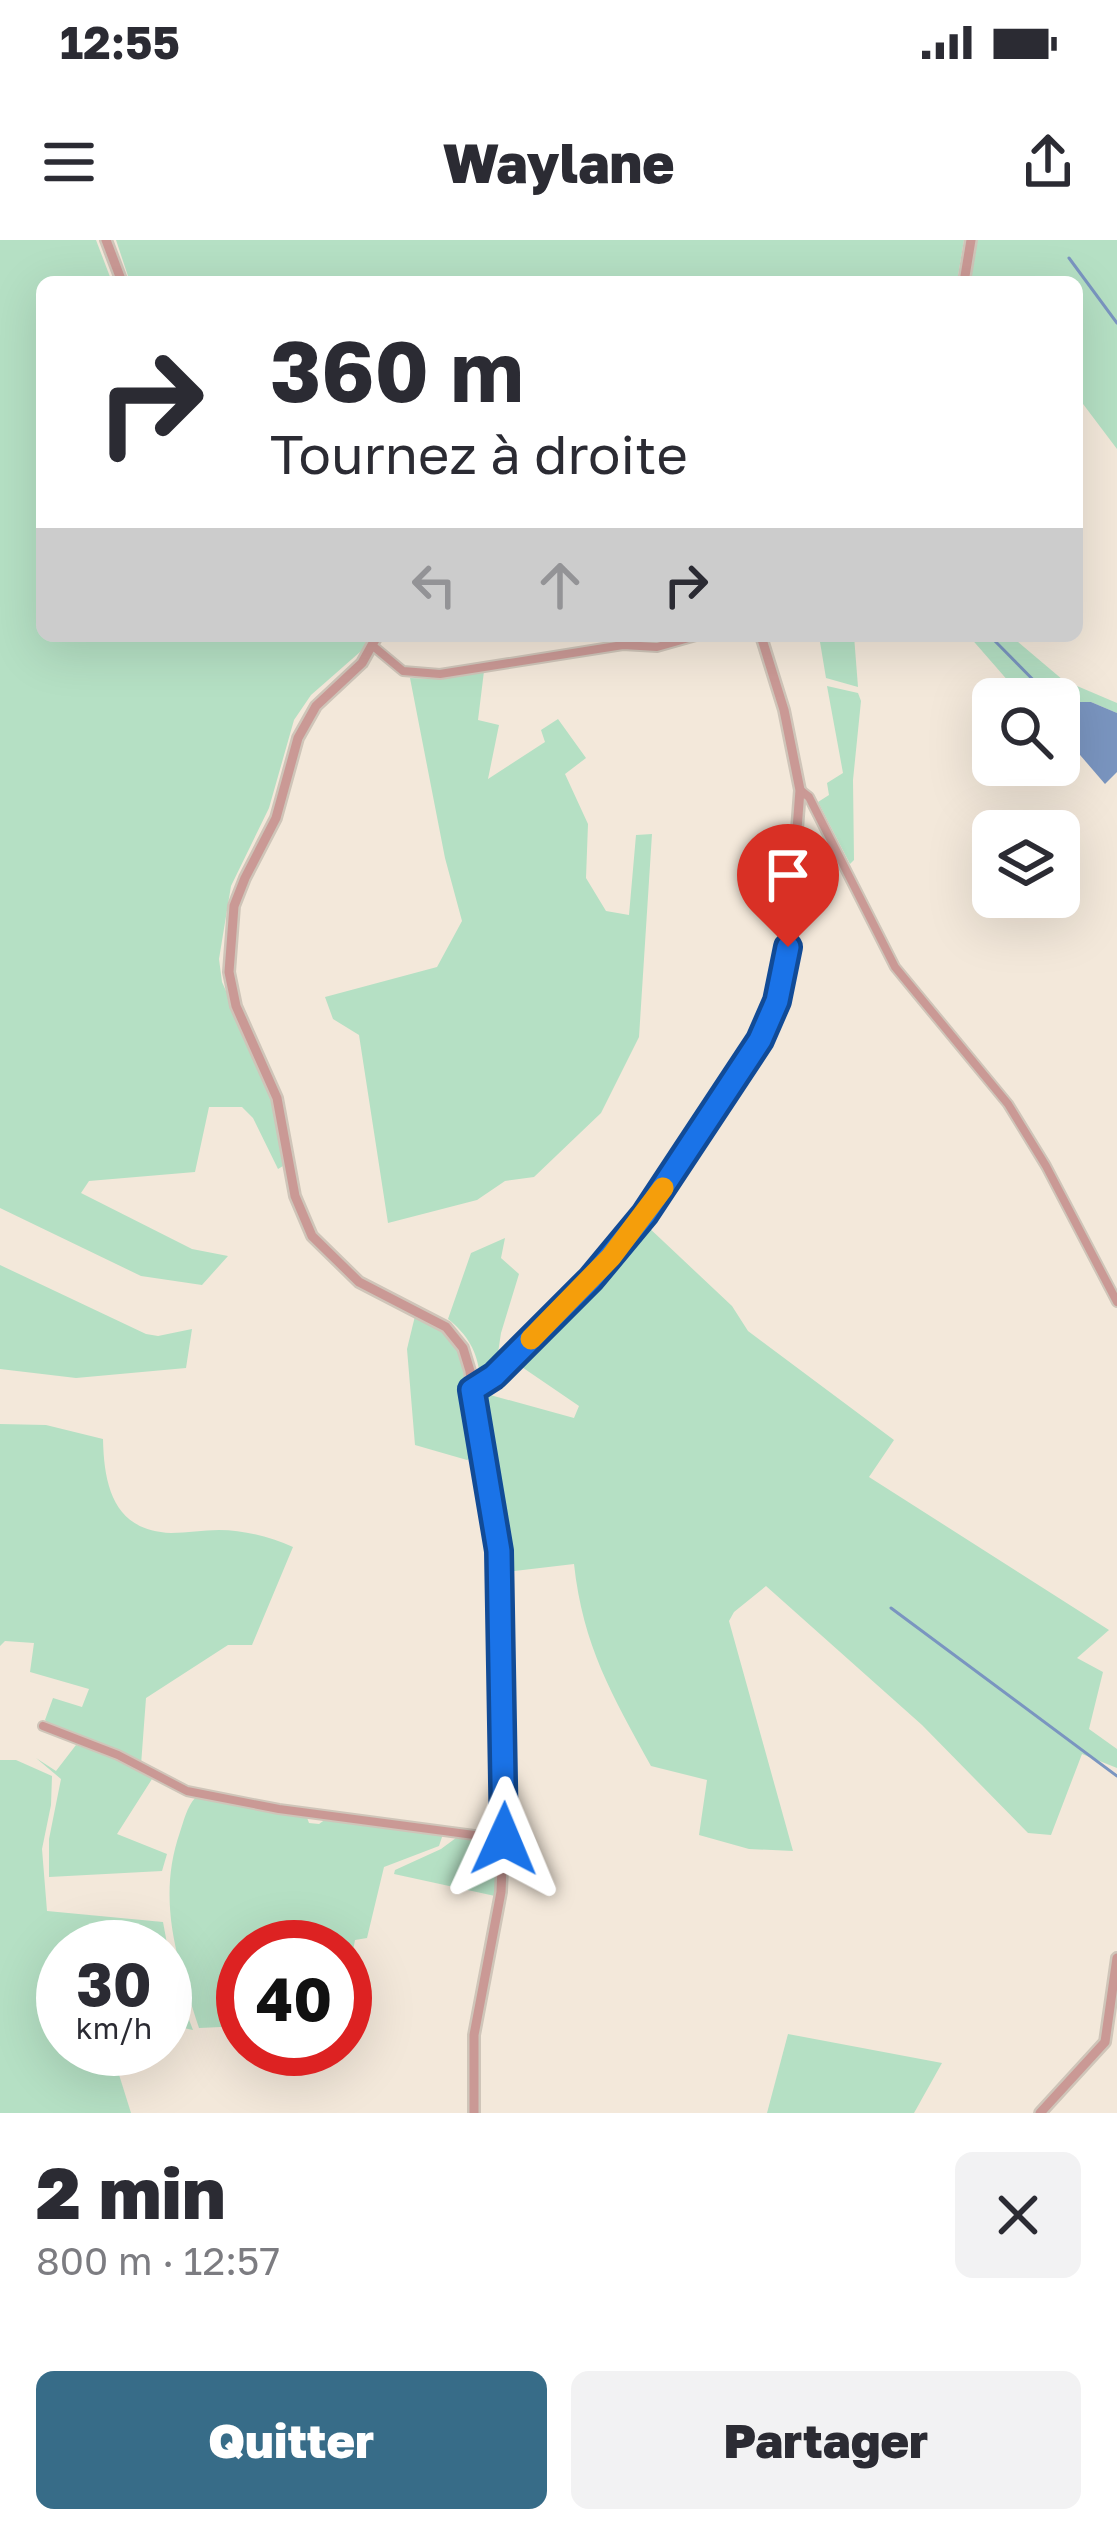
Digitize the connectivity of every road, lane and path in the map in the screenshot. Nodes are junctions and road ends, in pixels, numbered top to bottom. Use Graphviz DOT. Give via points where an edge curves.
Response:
graph roads {
  1 [pos="106,240"];
  2 [pos="971,240"];
  3 [pos="120,276"];
  4 [pos="965,276"];
  5 [pos="374,642"];
  6 [pos="376,642"];
  7 [pos="675,642"];
  8 [pos="763,642"];
  9 [pos="800,790"];
  10 [pos="1117,1302"];
  11 [pos="472,1390"];
  12 [pos="44,1726"];
  13 [pos="504,1839"];
  14 [pos="1117,1958"];
  15 [pos="474,2113"];
  16 [pos="1040,2113"];
  1 -- 3 [label="street"];
  2 -- 4 [label="street"];
  5 -- 11 [label="street" via="298,738 276,818 234,906 229,982 277,1098 295,1196 312,1236 359,1282 452,1332"];
  6 -- 7 [label="street" via="404,670 440,674"];
  8 -- 9 [label="street"];
  9 -- 10 [label="street" via="895,968 1008,1104"];
  9 -- 11 [label="street" via="784,969 760,1040 611,1257"];
  11 -- 13 [label="street" via="499,1551"];
  12 -- 13 [label="street" via="187,1791"];
  13 -- 15 [label="street" via="474,2035"];
  14 -- 16 [label="street" via="1105,2042"];
}
